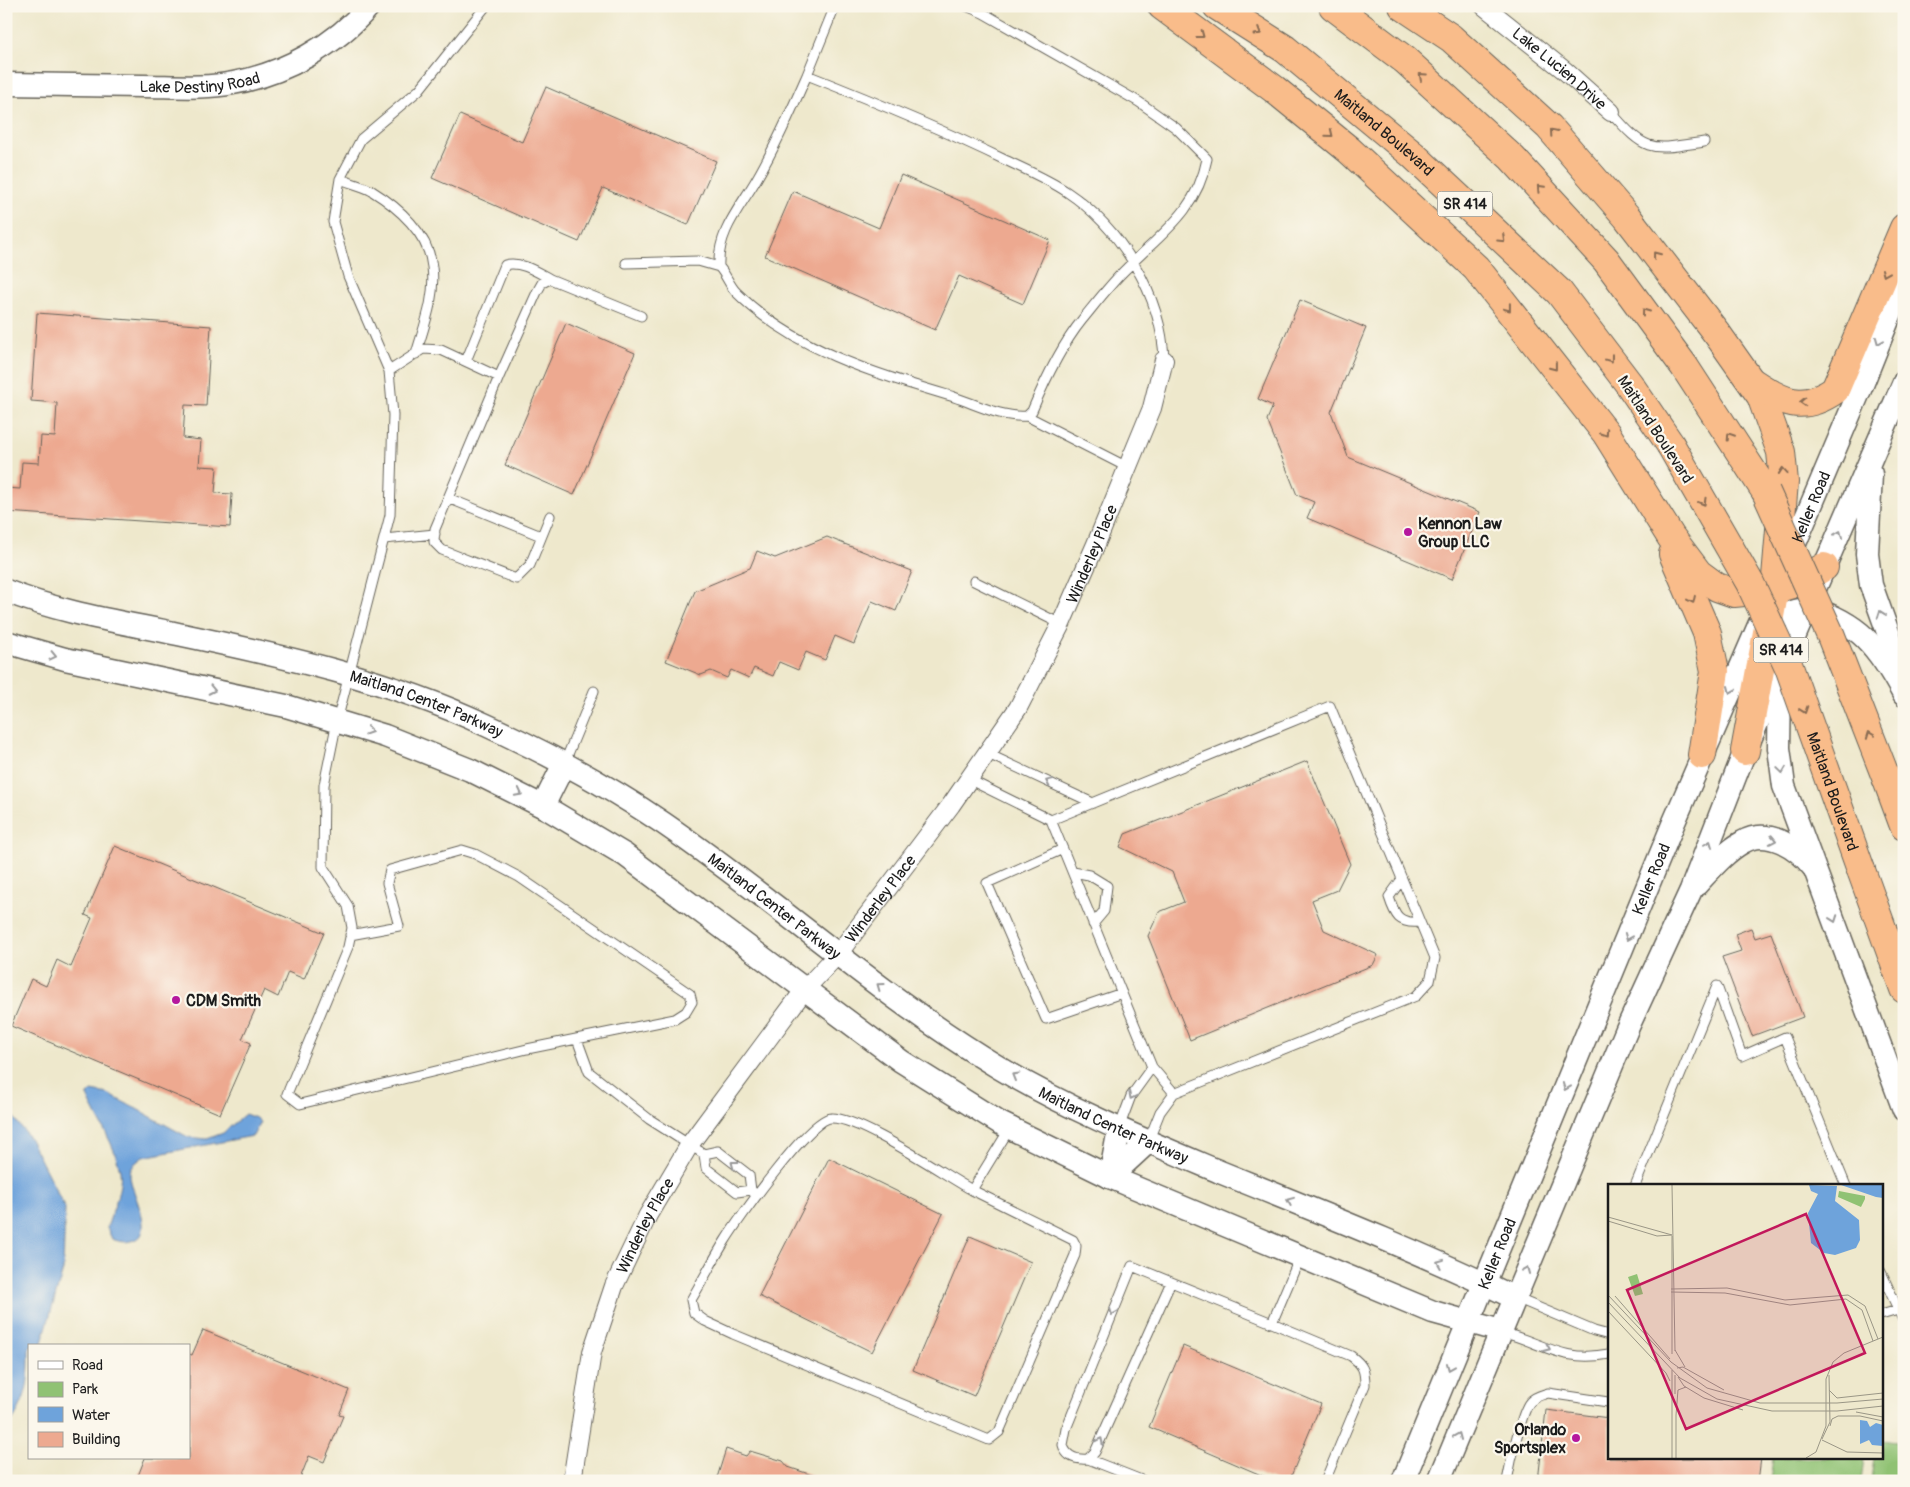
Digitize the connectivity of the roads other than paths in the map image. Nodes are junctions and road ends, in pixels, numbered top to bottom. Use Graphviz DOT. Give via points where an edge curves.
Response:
graph roads {
  1 [pos="370,6"];
  2 [pos="486,6"];
  3 [pos="835,6"];
  4 [pos="966,6"];
  5 [pos="1162,6"];
  6 [pos="1217,6"];
  7 [pos="1332,6"];
  8 [pos="1402,6"];
  9 [pos="1484,6"];
  10 [pos="807,76"];
  11 [pos="6,84"];
  12 [pos="1611,112"];
  13 [pos="1704,142"];
  14 [pos="340,179"];
  15 [pos="1904,228"];
  16 [pos="1134,262"];
  17 [pos="626,263"];
  18 [pos="719,267"];
  19 [pos="553,280"];
  20 [pos="1904,280"];
  21 [pos="641,316"];
  22 [pos="416,354"];
  23 [pos="1164,360"];
  24 [pos="466,361"];
  25 [pos="389,371"];
  26 [pos="499,377"];
  27 [pos="1750,380"];
  28 [pos="1904,382"];
  29 [pos="1028,416"];
  30 [pos="1872,458"];
  31 [pos="1129,468"];
  32 [pos="448,498"];
  33 [pos="550,516"];
  34 [pos="1662,522"];
  35 [pos="435,534"];
  36 [pos="542,536"];
  37 [pos="384,539"];
  38 [pos="1824,567"];
  39 [pos="974,581"];
  40 [pos="1780,588"];
  41 [pos="6,591"];
  42 [pos="1806,610"];
  43 [pos="1775,619"];
  44 [pos="1061,624"];
  45 [pos="6,642"];
  46 [pos="1750,645"];
  47 [pos="1781,669"];
  48 [pos="350,674"];
  49 [pos="1904,677"];
  50 [pos="594,691"];
  51 [pos="1904,695"];
  52 [pos="337,721"];
  53 [pos="1745,751"];
  54 [pos="986,753"];
  55 [pos="1702,755"];
  56 [pos="564,764"];
  57 [pos="968,779"];
  58 [pos="1093,803"];
  59 [pos="543,806"];
  60 [pos="1051,820"];
  61 [pos="1904,826"];
  62 [pos="1063,849"];
  63 [pos="1072,872"];
  64 [pos="1817,873"];
  65 [pos="1402,879"];
  66 [pos="1691,890"];
  67 [pos="1420,922"];
  68 [pos="1094,924"];
  69 [pos="350,935"];
  70 [pos="838,954"];
  71 [pos="805,989"];
  72 [pos="1904,989"];
  73 [pos="1122,993"];
  74 [pos="577,1039"];
  75 [pos="1152,1067"];
  76 [pos="1174,1093"];
  77 [pos="1904,1110"];
  78 [pos="1010,1128"];
  79 [pos="1119,1129"];
  80 [pos="1148,1142"];
  81 [pos="697,1149"];
  82 [pos="1110,1178"];
  83 [pos="1635,1184"];
  84 [pos="1845,1184"];
  85 [pos="972,1190"];
  86 [pos="755,1193"];
  87 [pos="1300,1256"];
  88 [pos="1882,1274"];
  89 [pos="1171,1282"];
  90 [pos="1485,1283"];
  91 [pos="1515,1298"];
  92 [pos="1898,1310"];
  93 [pos="1882,1316"];
  94 [pos="1468,1322"];
  95 [pos="1904,1322"];
  96 [pos="1272,1323"];
  97 [pos="1501,1331"];
  98 [pos="1608,1335"];
  99 [pos="1608,1354"];
  100 [pos="1608,1402"];
  101 [pos="1088,1459"];
  102 [pos="572,1481"];
  103 [pos="1144,1481"];
  104 [pos="1326,1481"];
  105 [pos="1403,1481"];
  106 [pos="1439,1481"];
  107 [pos="1508,1481"];
  1 -- 11 [label="street, Lake Destiny Road" via="323,47 279,70 233,83 187,86"];
  2 -- 14 [label="lane" via="419,90 361,139"];
  3 -- 10 [label="lane"];
  4 -- 16 [label="lane" via="1139,102 1176,128 1207,159 1203,181 1185,210"];
  5 -- 34 [label="highway, one-way" via="1274,89 1349,150 1476,268 1606,433"];
  6 -- 72 [label="highway, Maitland Boulevard / SR 414, one-way, bridge" via="1285,49 1413,155 1559,292 1629,384 1670,444 1750,583 1789,666"];
  61 -- 7 [label="highway, SR 414, one-way, bridge" via="1830,636 1766,492 1684,366 1606,260 1512,158 1405,60"];
  27 -- 8 [label="highway, one-way" via="1627,217 1549,127 1451,38"];
  9 -- 12 [label="street, Lake Lucien Drive"];
  10 -- 16 [label="lane" via="963,140 1067,192 1104,222"];
  10 -- 18 [label="lane" via="756,180 729,222 720,243"];
  12 -- 13 [label="lane" via="1631,136 1646,145 1669,147"];
  14 -- 22 [label="lane" via="371,190 400,211 417,231 427,250 432,266 430,307"];
  14 -- 25 [label="lane" via="333,222 348,276"];
  15 -- 27 [label="highway, one-way" via="1835,390 1820,401 1787,402"];
  16 -- 23 [label="lane" via="1163,335"];
  16 -- 29 [label="lane" via="1080,322"];
  17 -- 18 [label="lane" via="698,260"];
  18 -- 29 [label="lane" via="734,290 756,310 796,338 833,356 996,412 1015,417"];
  19 -- 21 [label="lane"];
  19 -- 24 [label="lane" via="523,266 505,265"];
  19 -- 26 [label="lane" via="542,283"];
  20 -- 40 [label="street, Keller Road, one-way" via="1790,555"];
  22 -- 24 [label="lane" via="423,349 441,350"];
  22 -- 25 [label="lane"];
  23 -- 31 [label="street, Winderley Place" via="1152,408"];
  24 -- 26 [label="lane"];
  25 -- 37 [label="lane" via="393,449 390,515"];
  26 -- 32 [label="lane"];
  40 -- 27 [label="highway, one-way" via="1784,482 1781,452 1761,396"];
  28 -- 30 [label="street, Keller Road"];
  29 -- 31 [label="lane"];
  38 -- 30 [label="street, Keller Road, one-way"];
  49 -- 30 [label="street, one-way" via="1871,585 1867,554"];
  31 -- 44 [label="street, Winderley Place"];
  32 -- 35 [label="lane"];
  32 -- 36 [label="lane"];
  33 -- 36 [label="lane"];
  34 -- 40 [label="highway" via="1698,573 1717,587 1734,593"];
  34 -- 55 [label="highway, one-way" via="1707,632 1716,671"];
  35 -- 36 [label="lane" via="434,542 442,550 516,579 530,565"];
  35 -- 37 [label="lane"];
  37 -- 48 [label="lane"];
  38 -- 40 [label="highway" via="1799,582"];
  38 -- 42 [label="street, Keller Road"];
  39 -- 44 [label="lane"];
  40 -- 43 [label="highway"];
  40 -- 46 [label="street, Keller Road"];
  41 -- 48 [label="street, Maitland Center Parkway" via="69,611 277,655"];
  42 -- 43 [label="street"];
  42 -- 47 [label="street, Keller Road"];
  42 -- 51 [label="street" via="1814,610 1844,623 1863,636 1880,655"];
  43 -- 46 [label="street"];
  43 -- 47 [label="street"];
  43 -- 53 [label="highway"];
  44 -- 54 [label="street, Winderley Place" via="1018,708"];
  45 -- 52 [label="street, one-way" via="34,652 286,706"];
  46 -- 55 [label="street, Keller Road, one-way"];
  47 -- 53 [label="street, Keller Road"];
  47 -- 64 [label="street, one-way" via="1779,748 1784,786"];
  48 -- 52 [label="lane"];
  48 -- 56 [label="street, Maitland Center Parkway" via="454,711"];
  50 -- 56 [label="lane"];
  52 -- 59 [label="street, one-way" via="430,753"];
  52 -- 69 [label="lane" via="324,785 323,867 348,906"];
  66 -- 53 [label="street, Keller Road, one-way"];
  54 -- 57 [label="street, Winderley Place"];
  58 -- 54 [label="lane, one-way"];
  55 -- 90 [label="street, Keller Road, one-way"];
  56 -- 59 [label="street"];
  56 -- 70 [label="street, Maitland Center Parkway" via="666,826"];
  57 -- 60 [label="lane"];
  57 -- 70 [label="street, Winderley Place"];
  58 -- 60 [label="lane"];
  58 -- 65 [label="lane" via="1330,706"];
  59 -- 71 [label="street" via="648,871"];
  60 -- 62 [label="lane"];
  62 -- 63 [label="lane"];
  62 -- 73 [label="lane" via="987,883 1046,1019"];
  63 -- 68 [label="lane"];
  63 -- 68 [label="lane" via="1089,875 1106,886 1104,912"];
  66 -- 64 [label="street, one-way" via="1731,850 1744,840 1756,837 1780,841 1795,849"];
  64 -- 77 [label="street, one-way"];
  65 -- 67 [label="lane"];
  65 -- 67 [label="lane" via="1389,897 1394,914 1408,923"];
  91 -- 66 [label="street, Keller Road, one-way" via="1627,1029"];
  67 -- 76 [label="lane" via="1435,958 1430,980 1416,996"];
  68 -- 73 [label="lane"];
  69 -- 74 [label="lane" via="287,1094 300,1104"];
  69 -- 74 [label="lane" via="399,926 387,882 390,870 462,850 475,854 519,878 690,994 692,1002 686,1012 675,1019"];
  70 -- 71 [label="street, Winderley Place"];
  79 -- 70 [label="street, Maitland Center Parkway, one-way" via="991,1063"];
  71 -- 78 [label="street" via="901,1061"];
  71 -- 81 [label="street, Winderley Place"];
  73 -- 75 [label="lane"];
  74 -- 81 [label="lane" via="590,1072 649,1119"];
  75 -- 76 [label="lane"];
  75 -- 79 [label="lane, one-way" via="1131,1096"];
  76 -- 80 [label="lane" via="1160,1112"];
  78 -- 82 [label="street"];
  78 -- 85 [label="lane"];
  79 -- 80 [label="street, Maitland Center Parkway"];
  79 -- 82 [label="street"];
  80 -- 82 [label="street"];
  90 -- 80 [label="street, Maitland Center Parkway, one-way"];
  81 -- 86 [label="lane" via="706,1168 736,1192"];
  86 -- 81 [label="lane, one-way" via="750,1175 718,1152"];
  81 -- 102 [label="street, Winderley Place" via="648,1214 614,1286 592,1352"];
  82 -- 87 [label="street"];
  83 -- 84 [label="lane" via="1717,986 1742,1056 1785,1037"];
  85 -- 86 [label="lane" via="856,1123 830,1117 800,1140"];
  85 -- 86 [label="lane" via="1073,1240 1076,1246 1000,1432 989,1440 733,1334 694,1314 691,1300"];
  87 -- 94 [label="street" via="1432,1312"];
  87 -- 96 [label="lane"];
  88 -- 92 [label="lane"];
  89 -- 96 [label="lane"];
  101 -- 89 [label="lane, one-way" via="1102,1440"];
  89 -- 101 [label="lane, one-way" via="1132,1266 1066,1429 1064,1451 1074,1458"];
  90 -- 91 [label="street, Maitland Center Parkway"];
  90 -- 94 [label="street, Keller Road"];
  91 -- 97 [label="street, Keller Road"];
  91 -- 98 [label="lane" via="1594,1332"];
  92 -- 93 [label="lane"];
  92 -- 95 [label="lane"];
  94 -- 97 [label="street"];
  94 -- 105 [label="street, Keller Road, one-way"];
  96 -- 104 [label="lane" via="1351,1356 1362,1365 1365,1385"];
  97 -- 99 [label="lane, one-way" via="1562,1355 1589,1358"];
  106 -- 97 [label="street, Keller Road, one-way"];
  100 -- 107 [label="lane" via="1548,1393 1530,1402 1512,1454"];
  101 -- 103 [label="lane"];
}
